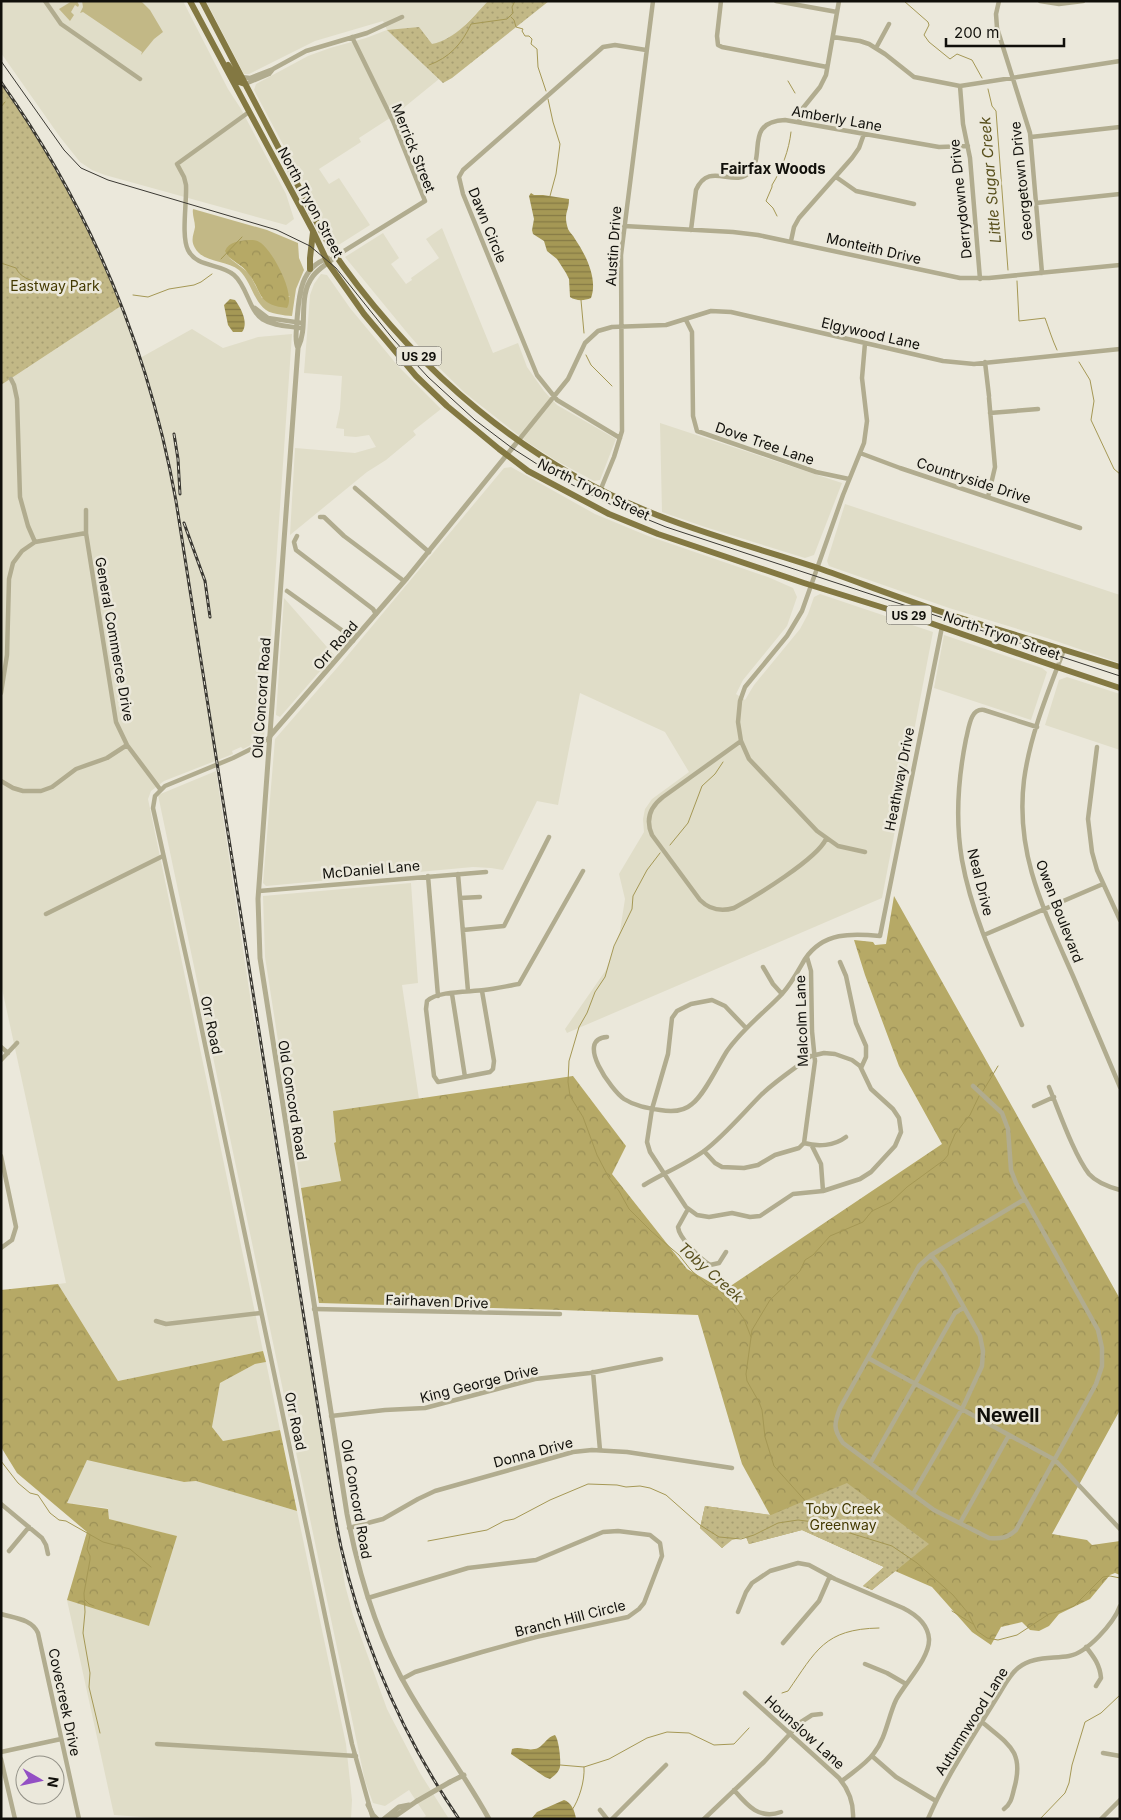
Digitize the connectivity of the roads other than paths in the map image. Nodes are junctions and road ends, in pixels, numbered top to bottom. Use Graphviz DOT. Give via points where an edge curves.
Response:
graph roads {
  1 [pos="45,1"];
  2 [pos="190,1"];
  3 [pos="202,1"];
  4 [pos="653,1"];
  5 [pos="721,1"];
  6 [pos="776,1"];
  7 [pos="839,1"];
  8 [pos="998,1"];
  9 [pos="1040,1"];
  10 [pos="1083,1"];
  11 [pos="837,12"];
  12 [pos="402,16"];
  13 [pos="888,24"];
  14 [pos="833,36"];
  15 [pos="352,37"];
  16 [pos="876,48"];
  17 [pos="646,50"];
  18 [pos="218,53"];
  19 [pos="1120,61"];
  20 [pos="827,67"];
  21 [pos="273,69"];
  22 [pos="241,77"];
  23 [pos="1014,78"];
  24 [pos="140,79"];
  25 [pos="245,84"];
  26 [pos="960,86"];
  27 [pos="249,112"];
  28 [pos="799,122"];
  29 [pos="1120,127"];
  30 [pos="864,134"];
  31 [pos="1031,137"];
  32 [pos="968,146"];
  33 [pos="836,176"];
  34 [pos="1120,194"];
  35 [pos="1036,203"];
  36 [pos="914,204"];
  37 [pos="624,226"];
  38 [pos="691,230"];
  39 [pos="313,231"];
  40 [pos="791,241"];
  41 [pos="336,256"];
  42 [pos="327,261"];
  43 [pos="1120,265"];
  44 [pos="310,269"];
  45 [pos="1042,273"];
  46 [pos="980,279"];
  47 [pos="686,320"];
  48 [pos="299,325"];
  49 [pos="621,327"];
  50 [pos="865,343"];
  51 [pos="1120,349"];
  52 [pos="985,362"];
  53 [pos="11,379"];
  54 [pos="554,397"];
  55 [pos="1038,409"];
  56 [pos="990,413"];
  57 [pos="620,438"];
  58 [pos="518,442"];
  59 [pos="860,453"];
  60 [pos="507,455"];
  61 [pos="849,479"];
  62 [pos="355,488"];
  63 [pos="600,490"];
  64 [pos="988,497"];
  65 [pos="86,510"];
  66 [pos="320,517"];
  67 [pos="1080,528"];
  68 [pos="86,533"];
  69 [pos="298,536"];
  70 [pos="35,542"];
  71 [pos="429,552"];
  72 [pos="818,568"];
  73 [pos="404,581"];
  74 [pos="812,586"];
  75 [pos="287,592"];
  76 [pos="376,614"];
  77 [pos="942,627"];
  78 [pos="353,641"];
  79 [pos="1064,650"];
  80 [pos="1120,667"];
  81 [pos="1057,668"];
  82 [pos="1120,688"];
  83 [pos="1,693"];
  84 [pos="1037,727"];
  85 [pos="270,737"];
  86 [pos="741,742"];
  87 [pos="127,746"];
  88 [pos="1097,747"];
  89 [pos="1,781"];
  90 [pos="160,789"];
  91 [pos="549,837"];
  92 [pos="826,839"];
  93 [pos="864,852"];
  94 [pos="163,856"];
  95 [pos="583,871"];
  96 [pos="486,872"];
  97 [pos="458,874"];
  98 [pos="428,876"];
  99 [pos="1103,884"];
  100 [pos="259,891"];
  101 [pos="480,897"];
  102 [pos="460,898"];
  103 [pos="1044,909"];
  104 [pos="46,914"];
  105 [pos="1120,920"];
  106 [pos="463,930"];
  107 [pos="984,935"];
  108 [pos="807,957"];
  109 [pos="840,962"];
  110 [pos="763,967"];
  111 [pos="468,991"];
  112 [pos="482,991"];
  113 [pos="452,994"];
  114 [pos="782,994"];
  115 [pos="438,996"];
  116 [pos="1022,1025"];
  117 [pos="746,1028"];
  118 [pos="607,1037"];
  119 [pos="17,1043"];
  120 [pos="1,1047"];
  121 [pos="8,1053"];
  122 [pos="814,1055"];
  123 [pos="1,1060"];
  124 [pos="861,1068"];
  125 [pos="465,1077"];
  126 [pos="973,1086"];
  127 [pos="1049,1087"];
  128 [pos="1120,1087"];
  129 [pos="1054,1097"];
  130 [pos="1034,1106"];
  131 [pos="652,1108"];
  132 [pos="846,1137"];
  133 [pos="804,1144"];
  134 [pos="812,1146"];
  135 [pos="704,1151"];
  136 [pos="1,1156"];
  137 [pos="664,1174"];
  138 [pos="644,1186"];
  139 [pos="1120,1190"];
  140 [pos="823,1191"];
  141 [pos="1025,1200"];
  142 [pos="688,1209"];
  143 [pos="1,1248"];
  144 [pos="726,1252"];
  145 [pos="931,1255"];
  146 [pos="963,1308"];
  147 [pos="314,1309"];
  148 [pos="260,1313"];
  149 [pos="560,1314"];
  150 [pos="156,1321"];
  151 [pos="868,1358"];
  152 [pos="661,1360"];
  153 [pos="594,1372"];
  154 [pos="914,1384"];
  155 [pos="962,1410"];
  156 [pos="331,1416"];
  157 [pos="1009,1435"];
  158 [pos="600,1450"];
  159 [pos="1055,1460"];
  160 [pos="870,1462"];
  161 [pos="732,1468"];
  162 [pos="913,1494"];
  163 [pos="1,1504"];
  164 [pos="960,1523"];
  165 [pos="29,1527"];
  166 [pos="349,1528"];
  167 [pos="1120,1529"];
  168 [pos="9,1551"];
  169 [pos="48,1554"];
  170 [pos="830,1576"];
  171 [pos="368,1598"];
  172 [pos="1120,1606"];
  173 [pos="738,1612"];
  174 [pos="1,1614"];
  175 [pos="783,1643"];
  176 [pos="1086,1647"];
  177 [pos="865,1664"];
  178 [pos="402,1679"];
  179 [pos="906,1684"];
  180 [pos="1096,1686"];
  181 [pos="745,1693"];
  182 [pos="821,1714"];
  183 [pos="982,1722"];
  184 [pos="790,1733"];
  185 [pos="62,1739"];
  186 [pos="157,1744"];
  187 [pos="1,1752"];
  188 [pos="1103,1753"];
  189 [pos="356,1756"];
  190 [pos="872,1756"];
  191 [pos="1120,1756"];
  192 [pos="1,1759"];
  193 [pos="666,1765"];
  194 [pos="464,1775"];
  195 [pos="842,1781"];
  196 [pos="734,1790"];
  197 [pos="1120,1800"];
  198 [pos="936,1801"];
  199 [pos="409,1805"];
  200 [pos="368,1806"];
  201 [pos="1004,1809"];
  202 [pos="600,1810"];
  203 [pos="781,1812"];
  204 [pos="393,1818"];
  205 [pos="15,1819"];
  206 [pos="79,1819"];
  207 [pos="373,1819"];
  208 [pos="377,1819"];
  209 [pos="384,1819"];
  210 [pos="489,1819"];
  211 [pos="607,1819"];
  212 [pos="612,1819"];
  213 [pos="704,1819"];
  214 [pos="853,1819"];
  215 [pos="928,1819"];
  216 [pos="1101,1819"];
  1 -- 24 [label="street" via="61,24"];
  2 -- 18 [label="main road, North Tryon Street / US 29"];
  3 -- 22 [label="main road, North Tryon Street / US 29"];
  4 -- 17 [label="street, Austin Drive"];
  5 -- 20 [label="street" via="718,45"];
  6 -- 11 [label="street"];
  7 -- 11 [label="street"];
  8 -- 23 [label="street, Georgetown Drive" via="997,28"];
  9 -- 10 [label="street" via="1059,4"];
  11 -- 14 [label="street"];
  12 -- 15 [label="street"];
  13 -- 16 [label="street"];
  14 -- 16 [label="street"];
  14 -- 20 [label="street"];
  15 -- 21 [label="street" via="311,49"];
  15 -- 41 [label="street, Merrick Street" via="393,121 425,201"];
  16 -- 26 [label="street" via="914,77"];
  17 -- 37 [label="street, Austin Drive"];
  17 -- 54 [label="street, Dawn Circle" via="615,45 600,49 459,177 532,364"];
  18 -- 25 [label="main road" via="239,82"];
  18 -- 27 [label="main road, North Tryon Street / US 29"];
  19 -- 23 [label="street"];
  20 -- 28 [label="street" via="823,82 803,108"];
  21 -- 22 [label="street" via="250,78"];
  21 -- 25 [label="street" via="269,74"];
  22 -- 25 [label="main road, North Tryon Street / US 29"];
  23 -- 26 [label="street"];
  23 -- 31 [label="street, Georgetown Drive"];
  25 -- 41 [label="main road, North Tryon Street / US 29"];
  26 -- 32 [label="street, Derrydowne Drive"];
  27 -- 39 [label="main road, North Tryon Street / US 29"];
  27 -- 48 [label="street" via="177,164 186,183 186,242 188,250 200,262 235,276 254,307 268,318"];
  28 -- 30 [label="street, Amberly Lane"];
  28 -- 38 [label="street, Amberly Lane" via="778,120 764,128 758,139 755,165 747,174 737,178 711,175 702,181 696,190"];
  29 -- 31 [label="street"];
  30 -- 32 [label="street, Amberly Lane" via="938,147"];
  30 -- 33 [label="street" via="856,154"];
  31 -- 35 [label="street, Georgetown Drive"];
  32 -- 46 [label="street, Derrydowne Drive"];
  33 -- 36 [label="street" via="856,191"];
  33 -- 40 [label="street" via="799,218"];
  34 -- 35 [label="street"];
  35 -- 45 [label="street, Georgetown Drive"];
  37 -- 38 [label="street, Monteith Drive"];
  37 -- 49 [label="street, Austin Drive"];
  38 -- 40 [label="street, Monteith Drive" via="733,232"];
  39 -- 42 [label="main road, North Tryon Street / US 29"];
  39 -- 44 [label="main road"];
  40 -- 46 [label="street, Monteith Drive" via="938,274"];
  41 -- 42 [label="street"];
  41 -- 58 [label="main road, North Tryon Street / US 29" via="427,365"];
  42 -- 44 [label="street"];
  42 -- 48 [label="street, Old Concord Road" via="313,275 307,287"];
  42 -- 60 [label="main road, North Tryon Street / US 29" via="416,376"];
  43 -- 45 [label="street, Monteith Drive"];
  44 -- 48 [label="street, Old Concord Road" via="300,291"];
  45 -- 46 [label="street, Monteith Drive"];
  47 -- 49 [label="street, Elgywood Lane" via="666,325"];
  47 -- 50 [label="street, Elgywood Lane" via="700,314 723,311"];
  47 -- 61 [label="street, Dove Tree Lane" via="692,332 693,416 698,431 816,472"];
  48 -- 85 [label="street, Old Concord Road"];
  49 -- 54 [label="street, Elgywood Lane" via="604,329 585,343 568,379"];
  49 -- 57 [label="street, Austin Drive" via="623,404"];
  50 -- 52 [label="street, Elgywood Lane" via="949,362"];
  50 -- 59 [label="street" via="862,378 868,421"];
  51 -- 52 [label="street, Elgywood Lane"];
  52 -- 56 [label="street"];
  53 -- 70 [label="street" via="17,399 20,497"];
  54 -- 57 [label="street, Dawn Circle"];
  54 -- 58 [label="street, Orr Road"];
  55 -- 56 [label="street"];
  56 -- 64 [label="street" via="995,467"];
  57 -- 63 [label="street, Austin Drive"];
  58 -- 60 [label="street, Orr Road"];
  58 -- 63 [label="main road, North Tryon Street / US 29"];
  59 -- 61 [label="street"];
  59 -- 64 [label="street, Countryside Drive"];
  60 -- 71 [label="street, Orr Road"];
  60 -- 74 [label="main road, North Tryon Street / US 29" via="528,471 609,514 683,543"];
  61 -- 72 [label="street"];
  62 -- 71 [label="street"];
  63 -- 72 [label="main road, North Tryon Street / US 29" via="647,512 714,536"];
  64 -- 67 [label="street, Countryside Drive"];
  65 -- 68 [label="street, General Commerce Drive"];
  66 -- 73 [label="street"];
  68 -- 70 [label="street"];
  68 -- 87 [label="street, General Commerce Drive" via="114,713"];
  69 -- 76 [label="street" via="294,542 296,550"];
  70 -- 83 [label="street" via="20,554 10,573 8,655"];
  71 -- 73 [label="street, Orr Road"];
  72 -- 74 [label="street"];
  72 -- 79 [label="main road, North Tryon Street / US 29"];
  73 -- 76 [label="street, Orr Road"];
  74 -- 77 [label="main road, North Tryon Street / US 29"];
  74 -- 86 [label="street" via="793,628 742,694 738,708"];
  75 -- 78 [label="street"];
  76 -- 78 [label="street, Orr Road"];
  77 -- 81 [label="main road, North Tryon Street / US 29"];
  77 -- 108 [label="street, Heathway Drive" via="880,936 839,936 824,942"];
  78 -- 85 [label="street, Orr Road"];
  79 -- 80 [label="main road, North Tryon Street / US 29"];
  79 -- 81 [label="street, Owen Boulevard"];
  81 -- 82 [label="main road, North Tryon Street / US 29"];
  81 -- 84 [label="street, Owen Boulevard"];
  84 -- 103 [label="street, Owen Boulevard" via="1027,764 1022,808 1032,879"];
  84 -- 107 [label="street, Neal Drive" via="984,710 974,713 971,719 959,784 958,812 965,874"];
  85 -- 90 [label="street, Orr Road" via="233,758"];
  85 -- 100 [label="street, Old Concord Road"];
  86 -- 92 [label="street" via="755,766"];
  86 -- 92 [label="street" via="654,804 649,814 652,834 700,900 715,909 734,908 798,867 819,850"];
  87 -- 89 [label="street" via="107,758 76,769 42,790 24,791"];
  87 -- 90 [label="street, General Commerce Drive"];
  88 -- 99 [label="street" via="1088,819 1092,852"];
  90 -- 94 [label="street, Orr Road" via="153,808"];
  91 -- 106 [label="street" via="504,926"];
  92 -- 93 [label="street" via="838,846"];
  94 -- 104 [label="street"];
  94 -- 148 [label="street, Orr Road"];
  95 -- 112 [label="street" via="518,984"];
  96 -- 97 [label="street, McDaniel Lane"];
  97 -- 98 [label="street, McDaniel Lane"];
  97 -- 102 [label="street"];
  98 -- 100 [label="street, McDaniel Lane"];
  98 -- 115 [label="street"];
  99 -- 103 [label="street"];
  99 -- 105 [label="street"];
  100 -- 147 [label="street, Old Concord Road" via="260,958"];
  101 -- 102 [label="street"];
  102 -- 106 [label="street"];
  103 -- 107 [label="street"];
  103 -- 128 [label="street, Owen Boulevard"];
  106 -- 111 [label="street"];
  107 -- 116 [label="street, Neal Drive"];
  108 -- 114 [label="street"];
  108 -- 122 [label="street, Malcolm Lane" via="811,971"];
  109 -- 124 [label="street" via="856,1023 866,1046"];
  110 -- 114 [label="street"];
  111 -- 112 [label="street"];
  111 -- 113 [label="street"];
  112 -- 125 [label="street" via="494,1065 490,1072"];
  113 -- 115 [label="street"];
  113 -- 125 [label="street"];
  114 -- 117 [label="street"];
  115 -- 125 [label="street" via="430,998 426,1005 434,1076 440,1082"];
  117 -- 131 [label="street" via="692,1104 674,1111"];
  117 -- 131 [label="street" via="725,1006 712,1000 677,1011 672,1018 668,1054"];
  118 -- 131 [label="street" via="595,1043 594,1054 612,1088 630,1102"];
  119 -- 121 [label="street"];
  120 -- 121 [label="street"];
  121 -- 123 [label="street"];
  122 -- 124 [label="street" via="840,1056"];
  122 -- 133 [label="street, Malcolm Lane" via="814,1078"];
  122 -- 135 [label="street" via="768,1089"];
  124 -- 140 [label="street" via="871,1089 897,1114 899,1137 891,1151 868,1174 854,1182"];
  126 -- 141 [label="street" via="1002,1113 1008,1129 1011,1170"];
  127 -- 129 [label="street"];
  129 -- 130 [label="street"];
  129 -- 139 [label="street" via="1080,1160 1097,1181"];
  131 -- 137 [label="street" via="648,1148"];
  132 -- 134 [label="street" via="837,1142"];
  133 -- 134 [label="street"];
  133 -- 135 [label="street" via="744,1168 722,1167"];
  134 -- 140 [label="street" via="821,1164"];
  135 -- 137 [label="street"];
  136 -- 143 [label="street" via="16,1227 12,1240"];
  137 -- 138 [label="street"];
  137 -- 142 [label="street"];
  140 -- 142 [label="street" via="790,1195 755,1217 732,1213 703,1216"];
  141 -- 145 [label="street"];
  141 -- 159 [label="street" via="1098,1330 1102,1348 1102,1366 1096,1384"];
  142 -- 144 [label="street" via="679,1223 681,1237 710,1265 719,1263"];
  145 -- 146 [label="street" via="943,1270"];
  145 -- 151 [label="street" via="919,1266"];
  146 -- 154 [label="street" via="954,1313"];
  146 -- 155 [label="street" via="980,1336 983,1351 982,1366"];
  147 -- 149 [label="street, Fairhaven Drive"];
  147 -- 156 [label="street, Old Concord Road"];
  148 -- 150 [label="street" via="166,1324"];
  148 -- 189 [label="street, Orr Road"];
  151 -- 154 [label="street"];
  151 -- 160 [label="street" via="835,1422 836,1433 843,1443"];
  152 -- 153 [label="street, King George Drive"];
  153 -- 156 [label="street, King George Drive" via="535,1379 426,1408"];
  153 -- 158 [label="street"];
  154 -- 155 [label="street"];
  154 -- 160 [label="street"];
  155 -- 157 [label="street"];
  155 -- 162 [label="street"];
  156 -- 166 [label="street, Old Concord Road"];
  157 -- 159 [label="street"];
  157 -- 164 [label="street"];
  158 -- 161 [label="street, Donna Drive"];
  158 -- 166 [label="street, Donna Drive" via="573,1452 436,1491 383,1519"];
  159 -- 164 [label="street" via="1016,1530 1007,1537 989,1538"];
  159 -- 167 [label="street"];
  160 -- 162 [label="street"];
  162 -- 164 [label="street" via="934,1510"];
  163 -- 165 [label="street"];
  165 -- 168 [label="street"];
  165 -- 169 [label="street" via="44,1541"];
  166 -- 171 [label="street, Old Concord Road"];
  170 -- 173 [label="street" via="804,1563 774,1569 752,1583"];
  170 -- 175 [label="street" via="819,1601"];
  170 -- 179 [label="street" via="913,1613 923,1623 928,1633 928,1648"];
  171 -- 178 [label="street, Old Concord Road"];
  171 -- 178 [label="street, Branch Hill Circle" via="468,1568 536,1560 603,1532 650,1535 660,1543 662,1556 644,1603 628,1617 482,1652"];
  172 -- 176 [label="street, Autumnwood Lane" via="1115,1619"];
  174 -- 185 [label="street, Covecreek Drive" via="28,1622 36,1629"];
  176 -- 180 [label="street" via="1099,1666 1100,1678"];
  176 -- 183 [label="street, Autumnwood Lane" via="1074,1655 1021,1665 1010,1676"];
  177 -- 179 [label="street"];
  178 -- 194 [label="street, Old Concord Road"];
  179 -- 190 [label="street"];
  181 -- 184 [label="street, Hounslow Lane"];
  182 -- 184 [label="street" via="812,1715"];
  183 -- 198 [label="street, Autumnwood Lane"];
  183 -- 201 [label="street" via="1012,1748 1018,1763 1011,1801"];
  184 -- 195 [label="street, Hounslow Lane"];
  184 -- 196 [label="street"];
  185 -- 187 [label="street"];
  185 -- 206 [label="street, Covecreek Drive"];
  186 -- 189 [label="street"];
  188 -- 191 [label="street"];
  189 -- 200 [label="street, Orr Road"];
  190 -- 195 [label="street"];
  190 -- 198 [label="street" via="896,1777"];
  192 -- 205 [label="street"];
  193 -- 212 [label="street"];
  194 -- 199 [label="street, bridge"];
  194 -- 210 [label="street, Old Concord Road"];
  195 -- 214 [label="street, Hounslow Lane" via="852,1801"];
  196 -- 203 [label="street" via="759,1813"];
  196 -- 213 [label="street"];
  197 -- 216 [label="street"];
  198 -- 215 [label="street, Autumnwood Lane"];
  199 -- 204 [label="street"];
  199 -- 209 [label="street" via="400,1807"];
  200 -- 207 [label="street, Orr Road"];
  200 -- 208 [label="street"];
  202 -- 211 [label="street"];
}
